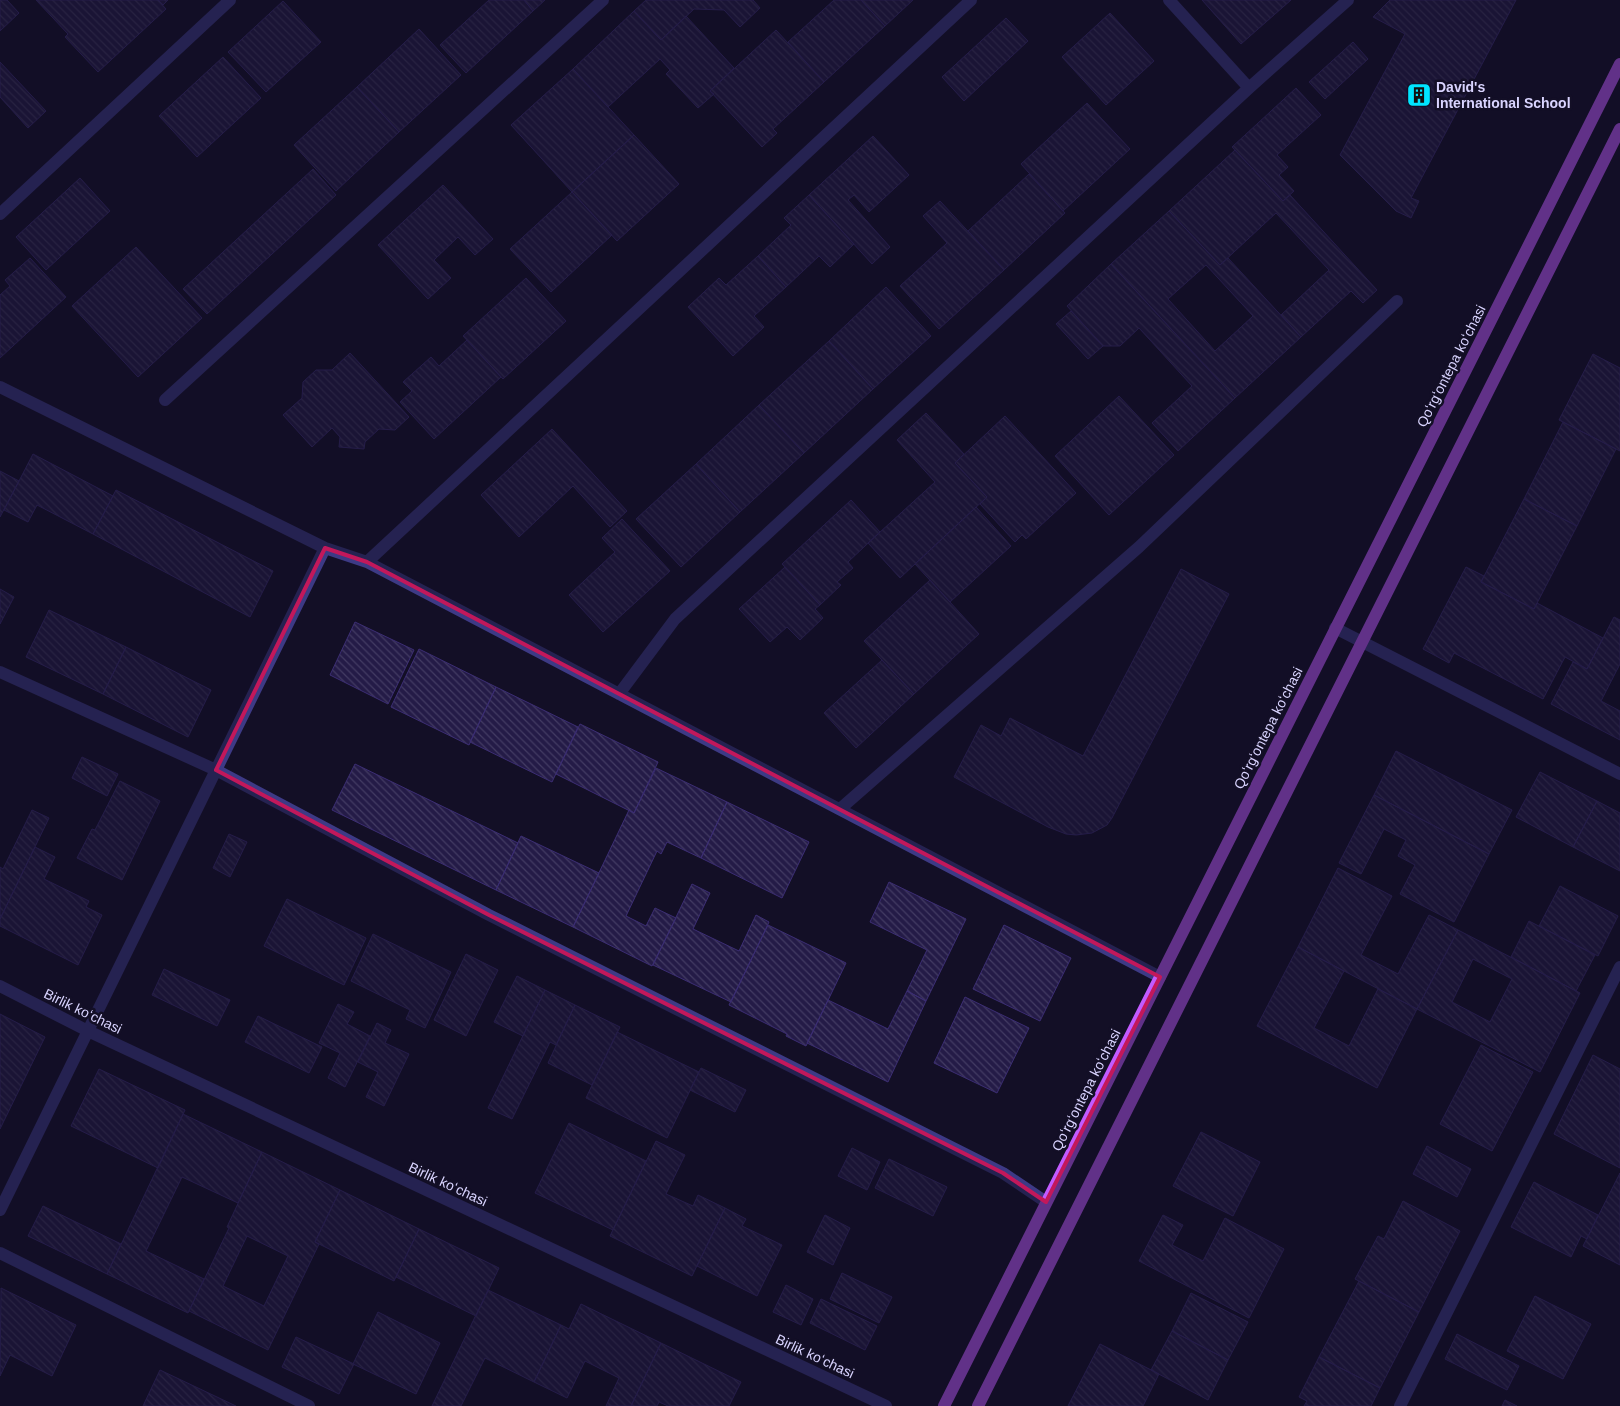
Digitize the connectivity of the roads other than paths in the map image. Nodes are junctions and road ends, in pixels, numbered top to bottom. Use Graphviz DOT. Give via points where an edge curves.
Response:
graph roads {
  1 [pos="230,0"];
  2 [pos="603,0"];
  3 [pos="971,0"];
  4 [pos="1169,0"];
  5 [pos="1348,0"];
  6 [pos="1620,64"];
  7 [pos="1249,88"];
  8 [pos="1620,129"];
  9 [pos="0,214"];
  10 [pos="1398,300"];
  11 [pos="0,387"];
  12 [pos="165,400"];
  13 [pos="325,548"];
  14 [pos="366,562"];
  15 [pos="1336,628"];
  16 [pos="1362,642"];
  17 [pos="0,672"];
  18 [pos="619,694"];
  19 [pos="216,770"];
  20 [pos="1620,774"];
  21 [pos="840,809"];
  22 [pos="1620,967"];
  23 [pos="1160,977"];
  24 [pos="0,986"];
  25 [pos="88,1031"];
  26 [pos="1046,1202"];
  27 [pos="0,1210"];
  28 [pos="0,1253"];
  29 [pos="309,1406"];
  30 [pos="886,1406"];
  31 [pos="944,1406"];
  32 [pos="978,1406"];
  33 [pos="1400,1406"];
  1 -- 9 [label="street"];
  2 -- 12 [label="street"];
  3 -- 14 [label="street"];
  4 -- 7 [label="street"];
  5 -- 7 [label="street"];
  6 -- 15 [label="main road, Qoʻrgʻontepa koʻchasi"];
  7 -- 18 [label="street" via="675,619"];
  8 -- 16 [label="main road"];
  10 -- 21 [label="street" via="1139,548"];
  11 -- 13 [label="street"];
  13 -- 14 [label="street"];
  13 -- 19 [label="street"];
  14 -- 18 [label="street"];
  15 -- 16 [label="street"];
  15 -- 23 [label="main road, Qoʻrgʻontepa koʻchasi"];
  16 -- 20 [label="street"];
  16 -- 32 [label="main road"];
  17 -- 19 [label="street"];
  18 -- 21 [label="street"];
  19 -- 25 [label="street"];
  19 -- 26 [label="street" via="489,915 1003,1173"];
  21 -- 23 [label="street"];
  22 -- 33 [label="street"];
  23 -- 26 [label="main road, Qoʻrgʻontepa koʻchasi"];
  24 -- 25 [label="street, Birlik koʻchasi"];
  25 -- 27 [label="street"];
  25 -- 30 [label="street, Birlik koʻchasi"];
  26 -- 31 [label="main road, Qoʻrgʻontepa koʻchasi"];
  28 -- 29 [label="street"];
}
